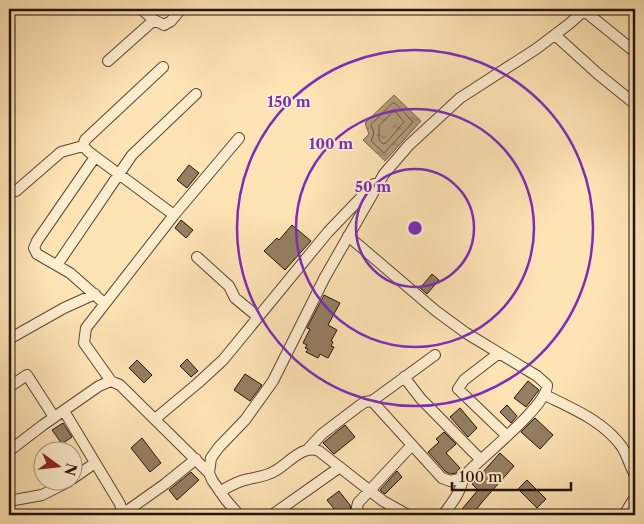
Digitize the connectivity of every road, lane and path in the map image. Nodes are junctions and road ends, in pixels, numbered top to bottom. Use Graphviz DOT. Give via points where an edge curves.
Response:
graph roads {
  1 [pos="141,9"];
  2 [pos="181,9"];
  3 [pos="584,9"];
  4 [pos="154,20"];
  5 [pos="555,35"];
  6 [pos="635,52"];
  7 [pos="108,61"];
  8 [pos="163,67"];
  9 [pos="196,94"];
  10 [pos="635,104"];
  11 [pos="239,138"];
  12 [pos="83,146"];
  13 [pos="95,156"];
  14 [pos="119,174"];
  15 [pos="384,174"];
  16 [pos="16,191"];
  17 [pos="174,215"];
  18 [pos="348,236"];
  19 [pos="197,258"];
  20 [pos="57,265"];
  21 [pos="95,294"];
  22 [pos="104,303"];
  23 [pos="258,318"];
  24 [pos="9,339"];
  25 [pos="499,353"];
  26 [pos="434,355"];
  27 [pos="404,377"];
  28 [pos="111,381"];
  29 [pos="9,387"];
  30 [pos="545,395"];
  31 [pos="372,401"];
  32 [pos="64,411"];
  33 [pos="54,417"];
  34 [pos="155,419"];
  35 [pos="507,436"];
  36 [pos="412,445"];
  37 [pos="309,448"];
  38 [pos="9,451"];
  39 [pos="196,459"];
  40 [pos="481,460"];
  41 [pos="95,463"];
  42 [pos="340,467"];
  43 [pos="82,472"];
  44 [pos="209,473"];
  45 [pos="635,475"];
  46 [pos="464,478"];
  47 [pos="368,490"];
  48 [pos="48,492"];
  49 [pos="220,492"];
  50 [pos="635,497"];
  51 [pos="9,501"];
  52 [pos="123,514"];
  53 [pos="239,515"];
  54 [pos="272,515"];
  55 [pos="359,515"];
  56 [pos="408,515"];
  57 [pos="443,515"];
  58 [pos="624,515"];
  1 -- 4 [label="street"];
  2 -- 4 [label="street" via="168,24"];
  3 -- 5 [label="street"];
  3 -- 6 [label="street"];
  4 -- 7 [label="street"];
  5 -- 10 [label="street"];
  5 -- 15 [label="street" via="460,98 409,145"];
  8 -- 12 [label="street" via="85,140"];
  9 -- 14 [label="street" via="138,149"];
  11 -- 17 [label="street"];
  12 -- 13 [label="street"];
  12 -- 16 [label="street" via="61,152"];
  13 -- 14 [label="street"];
  13 -- 20 [label="street" via="35,246 37,254"];
  14 -- 17 [label="street"];
  14 -- 20 [label="street"];
  15 -- 18 [label="street"];
  15 -- 23 [label="street" via="328,232"];
  17 -- 22 [label="street"];
  18 -- 25 [label="street" via="436,311"];
  18 -- 44 [label="street" via="273,380 245,420 211,458"];
  19 -- 23 [label="street"];
  20 -- 21 [label="street"];
  21 -- 22 [label="street"];
  21 -- 24 [label="street"];
  22 -- 28 [label="street" via="86,328 83,339"];
  23 -- 34 [label="street" via="211,372"];
  25 -- 30 [label="street" via="544,381 547,385"];
  25 -- 35 [label="street" via="464,380 458,389"];
  26 -- 27 [label="street"];
  27 -- 31 [label="street"];
  27 -- 40 [label="street"];
  28 -- 32 [label="street"];
  28 -- 34 [label="street" via="120,385"];
  29 -- 33 [label="street" via="27,375"];
  30 -- 35 [label="street"];
  30 -- 45 [label="street" via="590,418 607,432 623,448"];
  31 -- 36 [label="street"];
  31 -- 37 [label="street" via="358,406"];
  32 -- 33 [label="street"];
  32 -- 41 [label="street"];
  33 -- 38 [label="street"];
  34 -- 39 [label="street"];
  35 -- 40 [label="street"];
  36 -- 46 [label="street" via="442,478 450,481"];
  36 -- 47 [label="street"];
  37 -- 42 [label="street" via="319,451"];
  37 -- 49 [label="street" via="275,472 234,484"];
  39 -- 44 [label="street"];
  39 -- 52 [label="street"];
  40 -- 46 [label="street"];
  41 -- 43 [label="street"];
  41 -- 52 [label="street"];
  42 -- 47 [label="street"];
  42 -- 54 [label="street"];
  44 -- 49 [label="street"];
  46 -- 57 [label="street" via="459,493"];
  47 -- 55 [label="street" via="358,502"];
  47 -- 56 [label="street"];
  48 -- 51 [label="street"];
  49 -- 53 [label="street"];
  50 -- 58 [label="street"];
}
